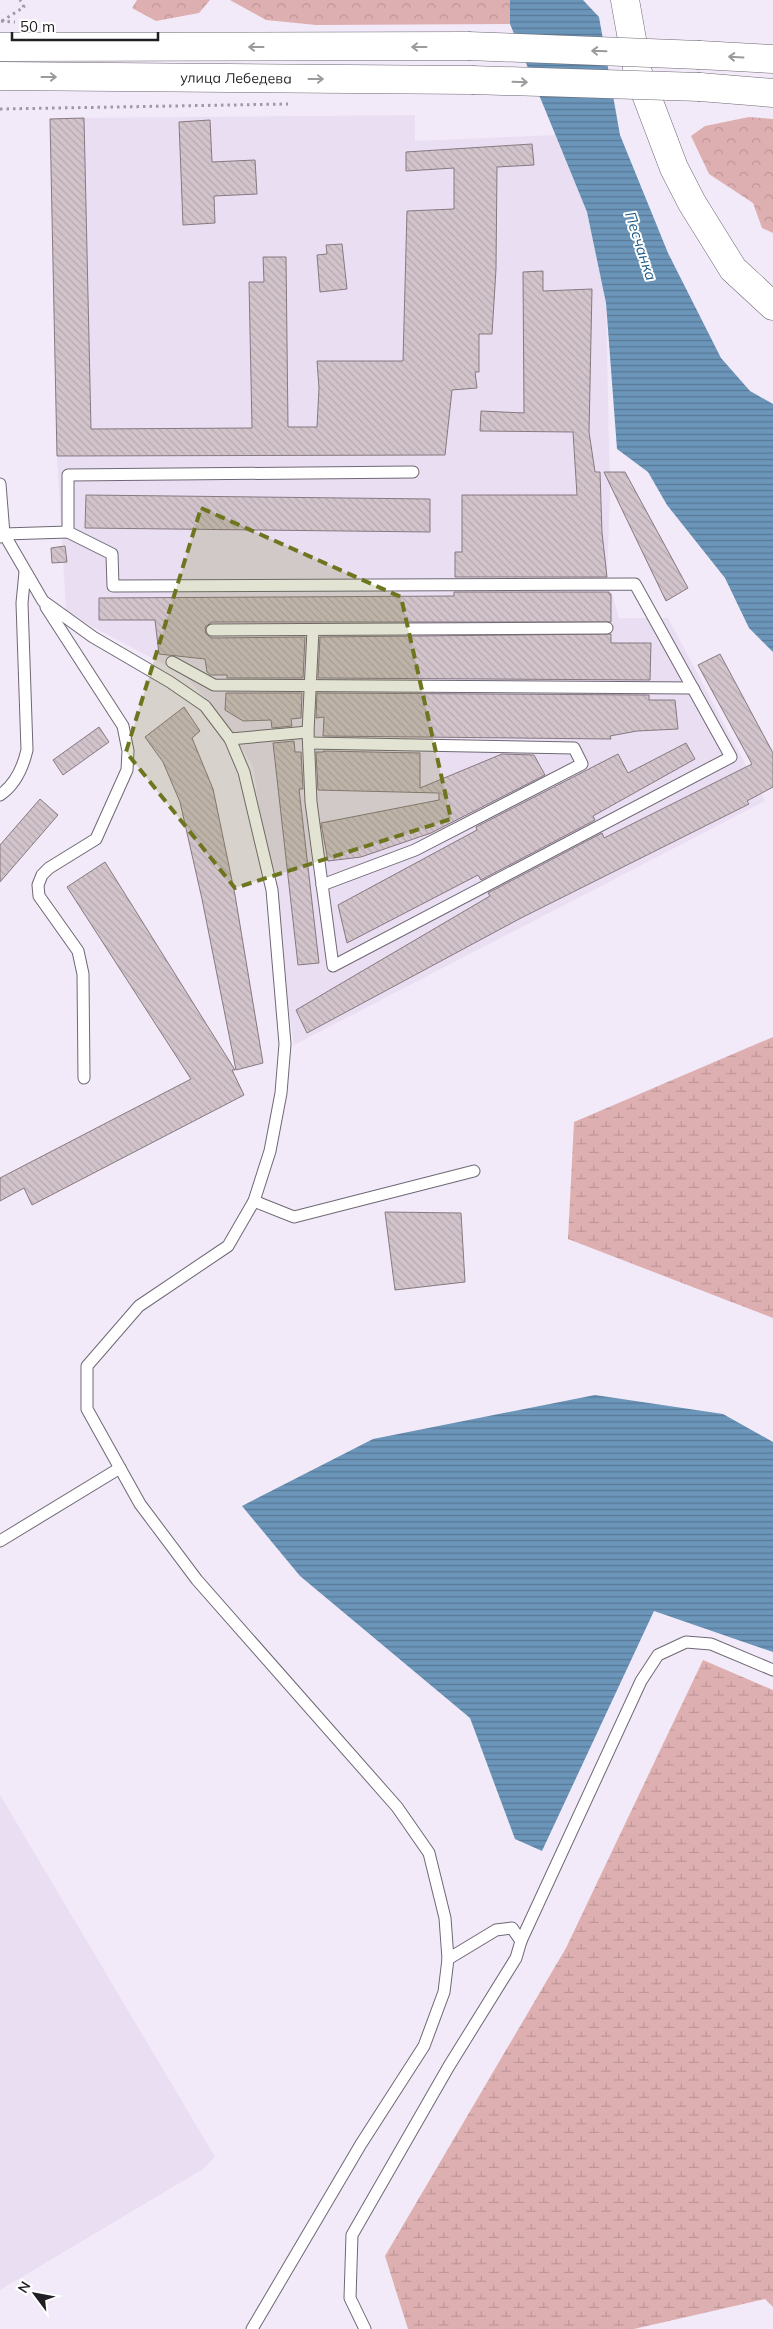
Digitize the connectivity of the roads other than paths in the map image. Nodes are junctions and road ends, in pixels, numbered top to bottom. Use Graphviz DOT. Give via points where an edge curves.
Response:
graph roads {
  1 [pos="625,0"];
  2 [pos="0,34"];
  3 [pos="773,59"];
  4 [pos="0,76"];
  5 [pos="773,92"];
  6 [pos="773,306"];
  7 [pos="413,472"];
  8 [pos="0,484"];
  9 [pos="68,532"];
  10 [pos="2,536"];
  11 [pos="25,572"];
  12 [pos="43,601"];
  13 [pos="607,628"];
  14 [pos="212,630"];
  15 [pos="313,630"];
  16 [pos="172,662"];
  17 [pos="311,685"];
  18 [pos="694,688"];
  19 [pos="309,737"];
  20 [pos="230,739"];
  21 [pos="0,795"];
  22 [pos="322,885"];
  23 [pos="84,1078"];
  24 [pos="474,1171"];
  25 [pos="254,1201"];
  26 [pos="120,1468"];
  27 [pos="0,1541"];
  28 [pos="773,1670"];
  29 [pos="520,1941"];
  30 [pos="448,1959"];
  31 [pos="252,2329"];
  32 [pos="365,2329"];
  1 -- 6 [label="main road" via="638,73 674,168 692,203 734,268"];
  3 -- 2 [label="main road, one-way, bridge" via="468,46"];
  4 -- 5 [label="main road, улица Лебедева, one-way, bridge" via="472,80"];
  7 -- 9 [label="lane" via="68,475"];
  8 -- 10 [label="lane"];
  9 -- 10 [label="lane"];
  9 -- 18 [label="lane" via="112,554 112,586 635,584"];
  10 -- 11 [label="lane"];
  11 -- 12 [label="lane"];
  11 -- 21 [label="lane" via="22,603 27,750 16,779"];
  12 -- 20 [label="lane" via="93,637 205,706"];
  12 -- 23 [label="lane" via="123,726 128,751 126,770 96,839 49,868 38,885 39,896 78,950 83,974"];
  13 -- 15 [label="lane"];
  14 -- 15 [label="lane"];
  15 -- 17 [label="lane"];
  16 -- 17 [label="lane" via="214,685"];
  17 -- 18 [label="lane"];
  17 -- 19 [label="lane"];
  18 -- 22 [label="lane" via="731,757 333,966"];
  19 -- 20 [label="lane"];
  19 -- 22 [label="lane" via="310,802"];
  19 -- 22 [label="lane" via="574,748 582,764 415,850"];
  20 -- 25 [label="lane" via="244,772 272,890 285,1044 281,1093 270,1151"];
  24 -- 25 [label="lane" via="294,1216"];
  25 -- 26 [label="lane" via="228,1246 139,1306 87,1366 88,1409"];
  26 -- 27 [label="lane"];
  26 -- 30 [label="lane" via="140,1504 197,1580 397,1807 429,1853 445,1918"];
  28 -- 29 [label="lane" via="711,1644 686,1642 658,1655 637,1690"];
  29 -- 30 [label="lane" via="512,1928 496,1930"];
  29 -- 32 [label="lane" via="516,1958 449,2066 352,2235 350,2298"];
  30 -- 31 [label="lane" via="444,1992 424,2046 361,2144"];
}
